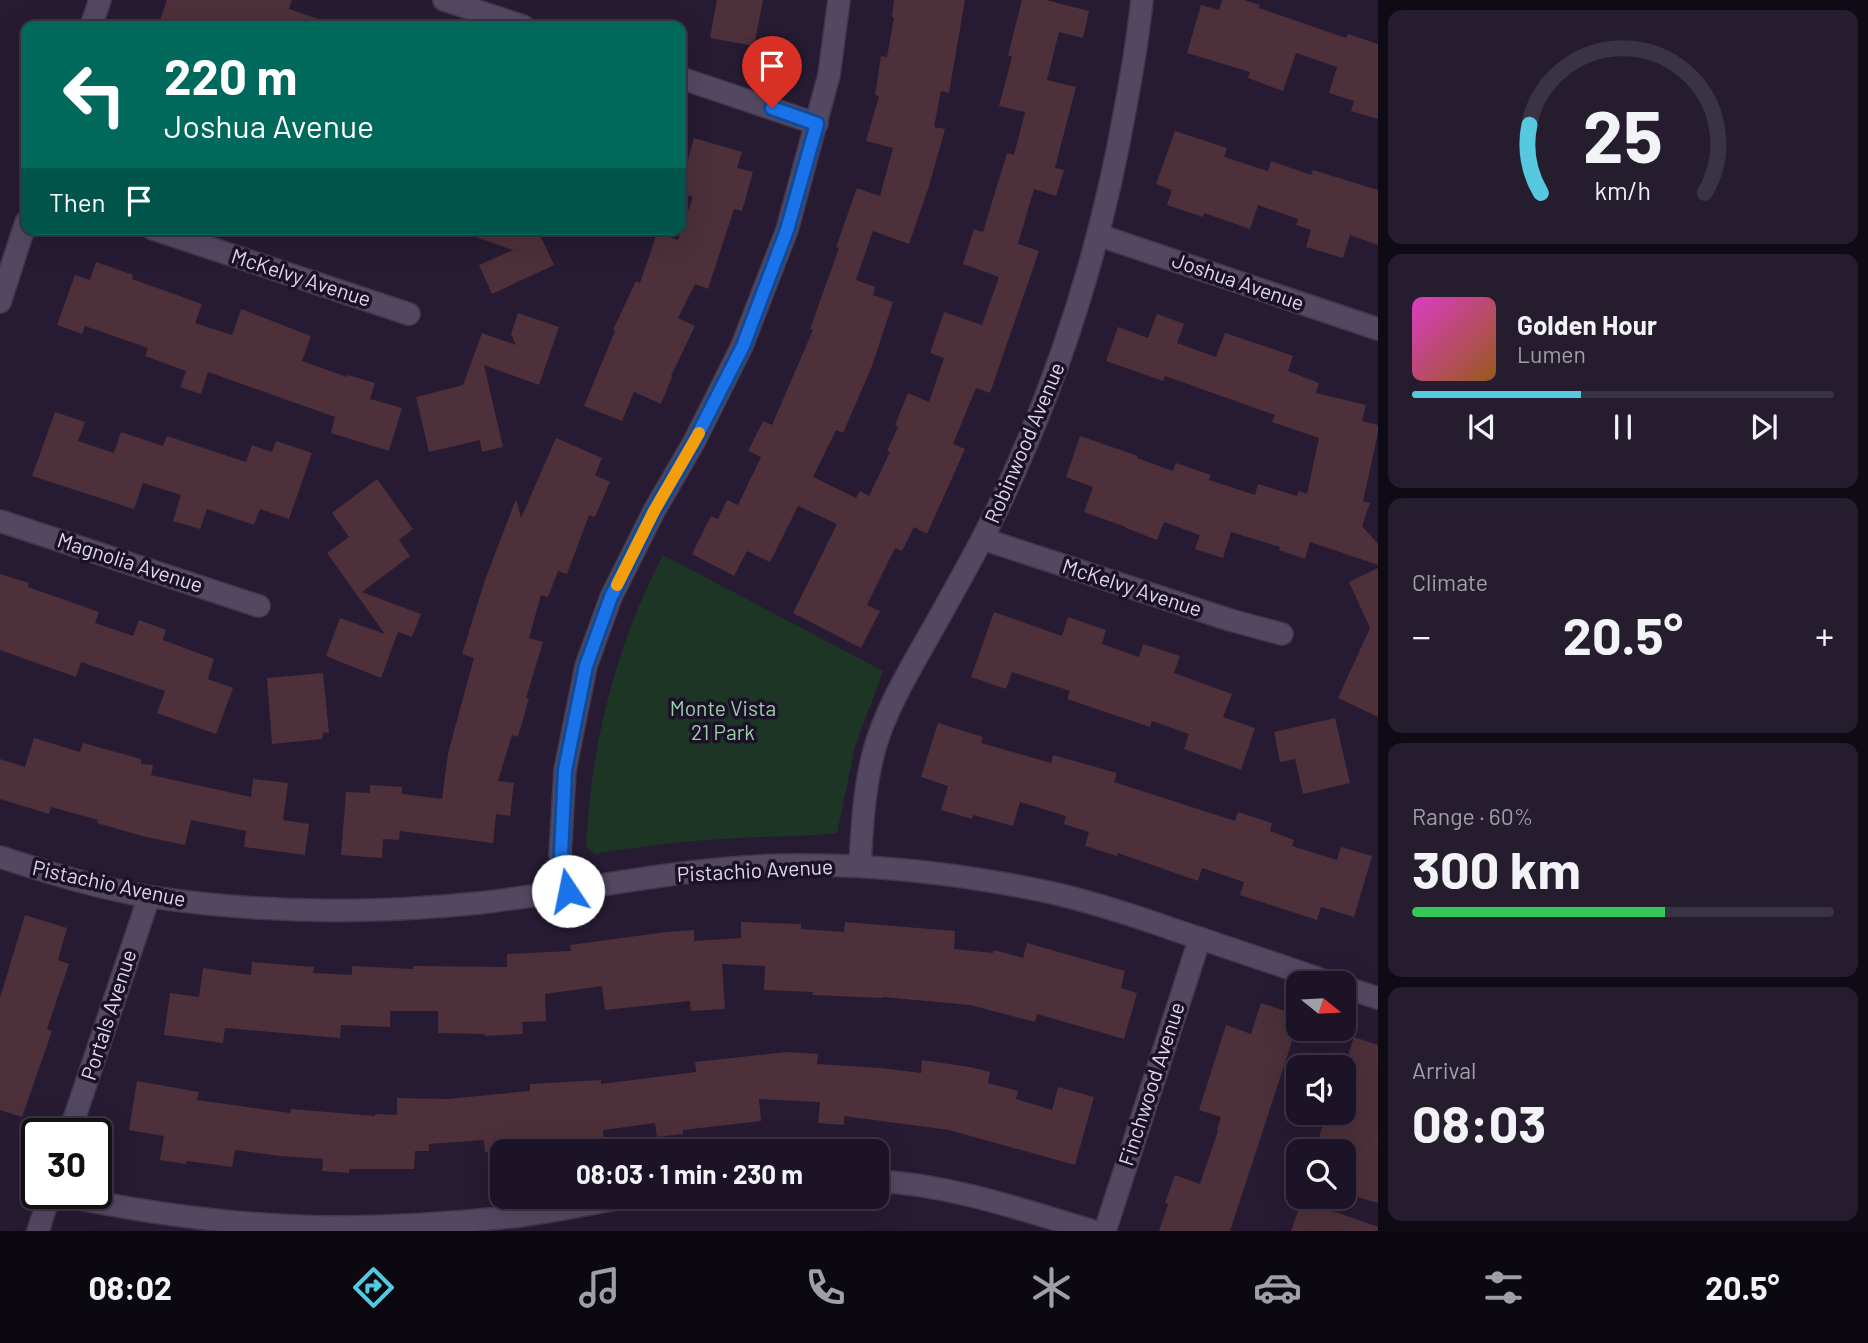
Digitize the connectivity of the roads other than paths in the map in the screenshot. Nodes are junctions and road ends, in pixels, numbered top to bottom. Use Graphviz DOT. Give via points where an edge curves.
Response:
graph roads {
  1 [pos="100,0"];
  2 [pos="444,0"];
  3 [pos="839,0"];
  4 [pos="1142,0"];
  5 [pos="93,21"];
  6 [pos="508,21"];
  7 [pos="686,80"];
  8 [pos="817,124"];
  9 [pos="22,235"];
  10 [pos="171,235"];
  11 [pos="1098,235"];
  12 [pos="0,302"];
  13 [pos="409,314"];
  14 [pos="1378,329"];
  15 [pos="0,521"];
  16 [pos="984,539"];
  17 [pos="260,606"];
  18 [pos="1282,634"];
  19 [pos="0,857"];
  20 [pos="860,866"];
  21 [pos="568,891"];
  22 [pos="149,897"];
  23 [pos="1200,938"];
  24 [pos="1296,971"];
  25 [pos="1356,991"];
  26 [pos="1378,998"];
  27 [pos="74,1118"];
  28 [pos="889,1182"];
  29 [pos="112,1206"];
  30 [pos="45,1209"];
  31 [pos="560,1209"];
  32 [pos="328,1229"];
  33 [pos="38,1231"];
  34 [pos="1093,1231"];
  35 [pos="1105,1231"];
  1 -- 5 [label="street"];
  2 -- 6 [label="street"];
  3 -- 8 [label="street"];
  4 -- 11 [label="street, Robinwood Avenue" via="1116,159"];
  7 -- 8 [label="street"];
  8 -- 21 [label="street" via="787,230 743,346 611,597 586,666 565,770 561,855"];
  9 -- 12 [label="street"];
  10 -- 13 [label="street, McKelvy Avenue"];
  11 -- 14 [label="street, Joshua Avenue"];
  11 -- 16 [label="street, Robinwood Avenue" via="1064,352"];
  15 -- 17 [label="street, Magnolia Avenue"];
  16 -- 18 [label="street, McKelvy Avenue"];
  16 -- 20 [label="street, Robinwood Avenue" via="897,692 874,750 862,812"];
  19 -- 22 [label="street, Pistachio Avenue"];
  20 -- 21 [label="street, Pistachio Avenue" via="705,869"];
  20 -- 23 [label="street, Pistachio Avenue" via="955,875 1051,893"];
  21 -- 22 [label="street, Pistachio Avenue" via="386,911 228,907"];
  22 -- 27 [label="street, Portals Avenue"];
  23 -- 24 [label="street, Pistachio Avenue"];
  23 -- 35 [label="street, Finchwood Avenue"];
  25 -- 26 [label="street"];
  28 -- 34 [label="street" via="987,1199"];
  29 -- 32 [label="street" via="212,1220"];
  30 -- 33 [label="street"];
  31 -- 32 [label="street" via="520,1216"];
}
